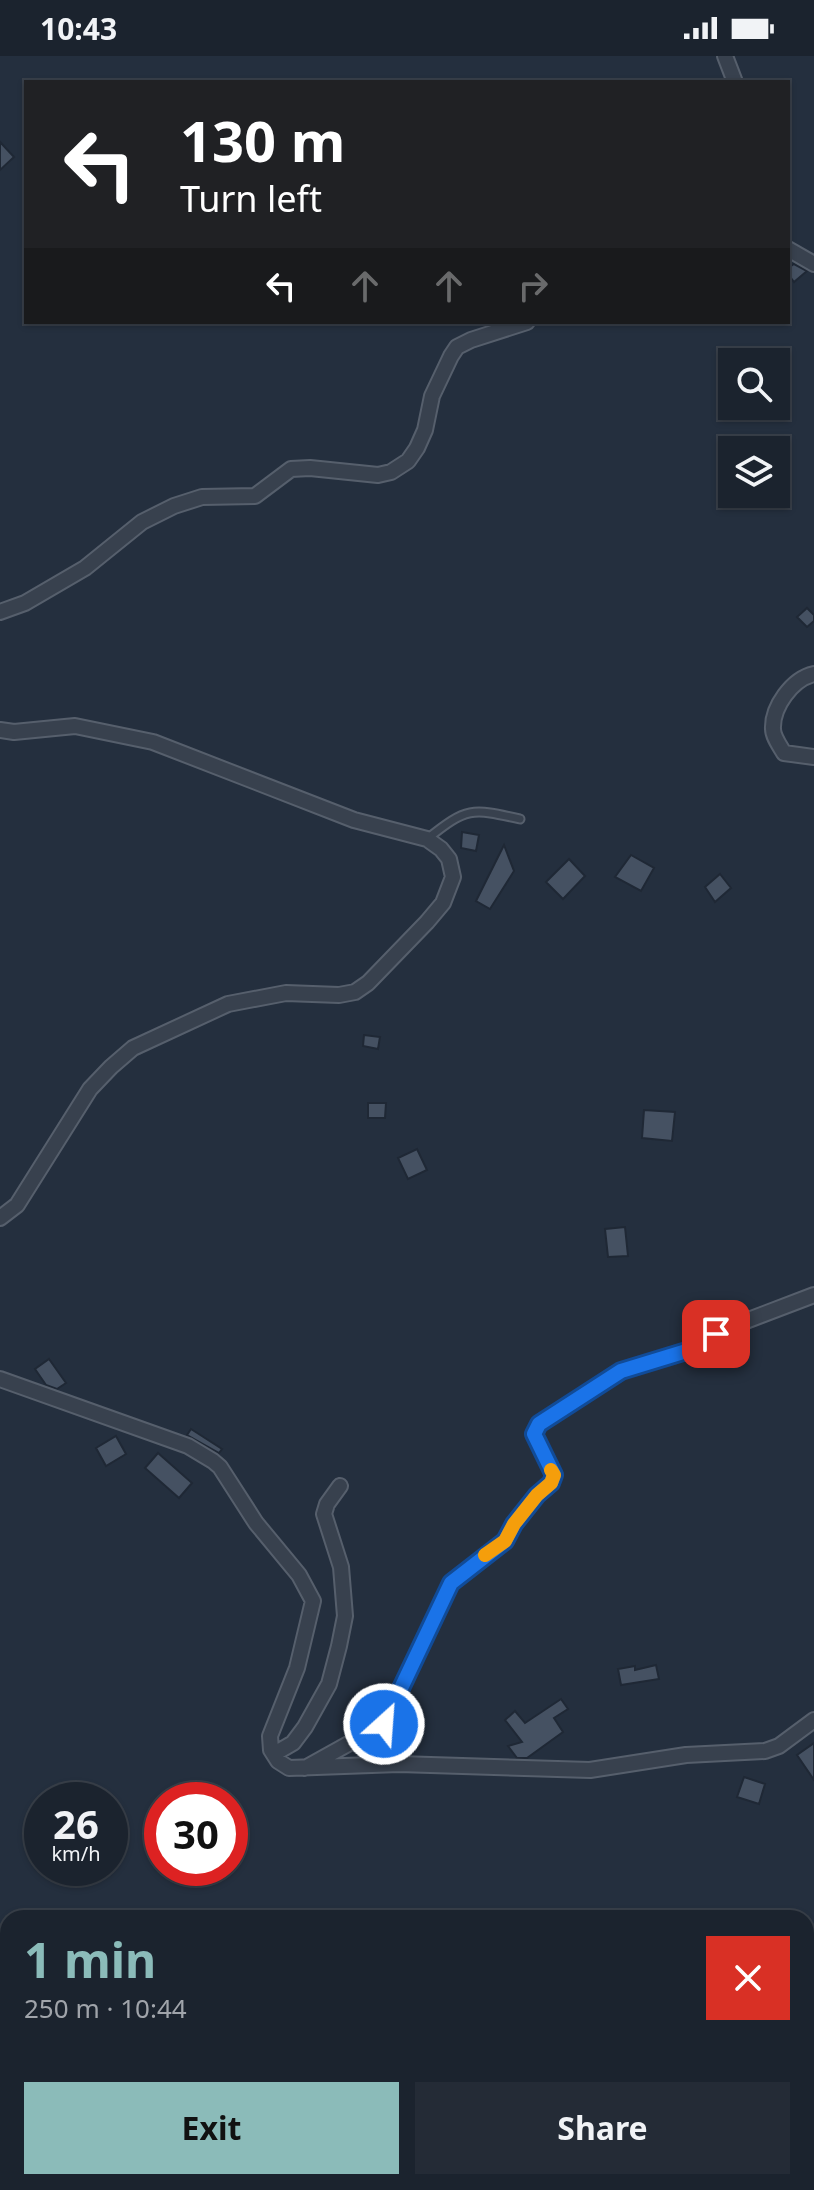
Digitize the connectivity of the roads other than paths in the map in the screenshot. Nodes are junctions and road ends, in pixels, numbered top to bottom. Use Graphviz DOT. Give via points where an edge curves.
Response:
graph roads {
  1 [pos="725,56"];
  2 [pos="734,80"];
  3 [pos="790,250"];
  4 [pos="814,264"];
  5 [pos="521,324"];
  6 [pos="0,612"];
  7 [pos="814,674"];
  8 [pos="0,730"];
  9 [pos="814,757"];
  10 [pos="520,819"];
  11 [pos="427,839"];
  12 [pos="0,1218"];
  13 [pos="814,1295"];
  14 [pos="0,1379"];
  15 [pos="340,1486"];
  16 [pos="814,1720"];
  17 [pos="274,1754"];
  18 [pos="301,1770"];
  1 -- 2 [label="street"];
  3 -- 4 [label="street"];
  5 -- 6 [label="street" via="457,347 432,396 417,448 391,472 291,469 255,496 202,497 174,506 142,522 85,568"];
  7 -- 9 [label="street" via="775,708 773,732 784,753"];
  8 -- 11 [label="street" via="75,726 153,742 354,820"];
  10 -- 11 [label="lane" via="477,810 462,814"];
  11 -- 12 [label="street" via="449,859 453,877 443,903 368,983 339,995 286,993 228,1004 133,1048 90,1089 17,1205"];
  13 -- 18 [label="street" via="738,1324 693,1349 621,1371 539,1424 534,1434 554,1475 551,1483 505,1541 451,1583 384,1724"];
  14 -- 17 [label="street" via="188,1446 220,1467 256,1523 299,1575 313,1601 297,1668 270,1736"];
  15 -- 17 [label="street" via="324,1514 341,1567 345,1616 339,1646 329,1684 305,1727 293,1743"];
  16 -- 18 [label="street" via="765,1751 686,1755 590,1770 399,1764"];
  17 -- 18 [label="street" via="289,1768"];
}
